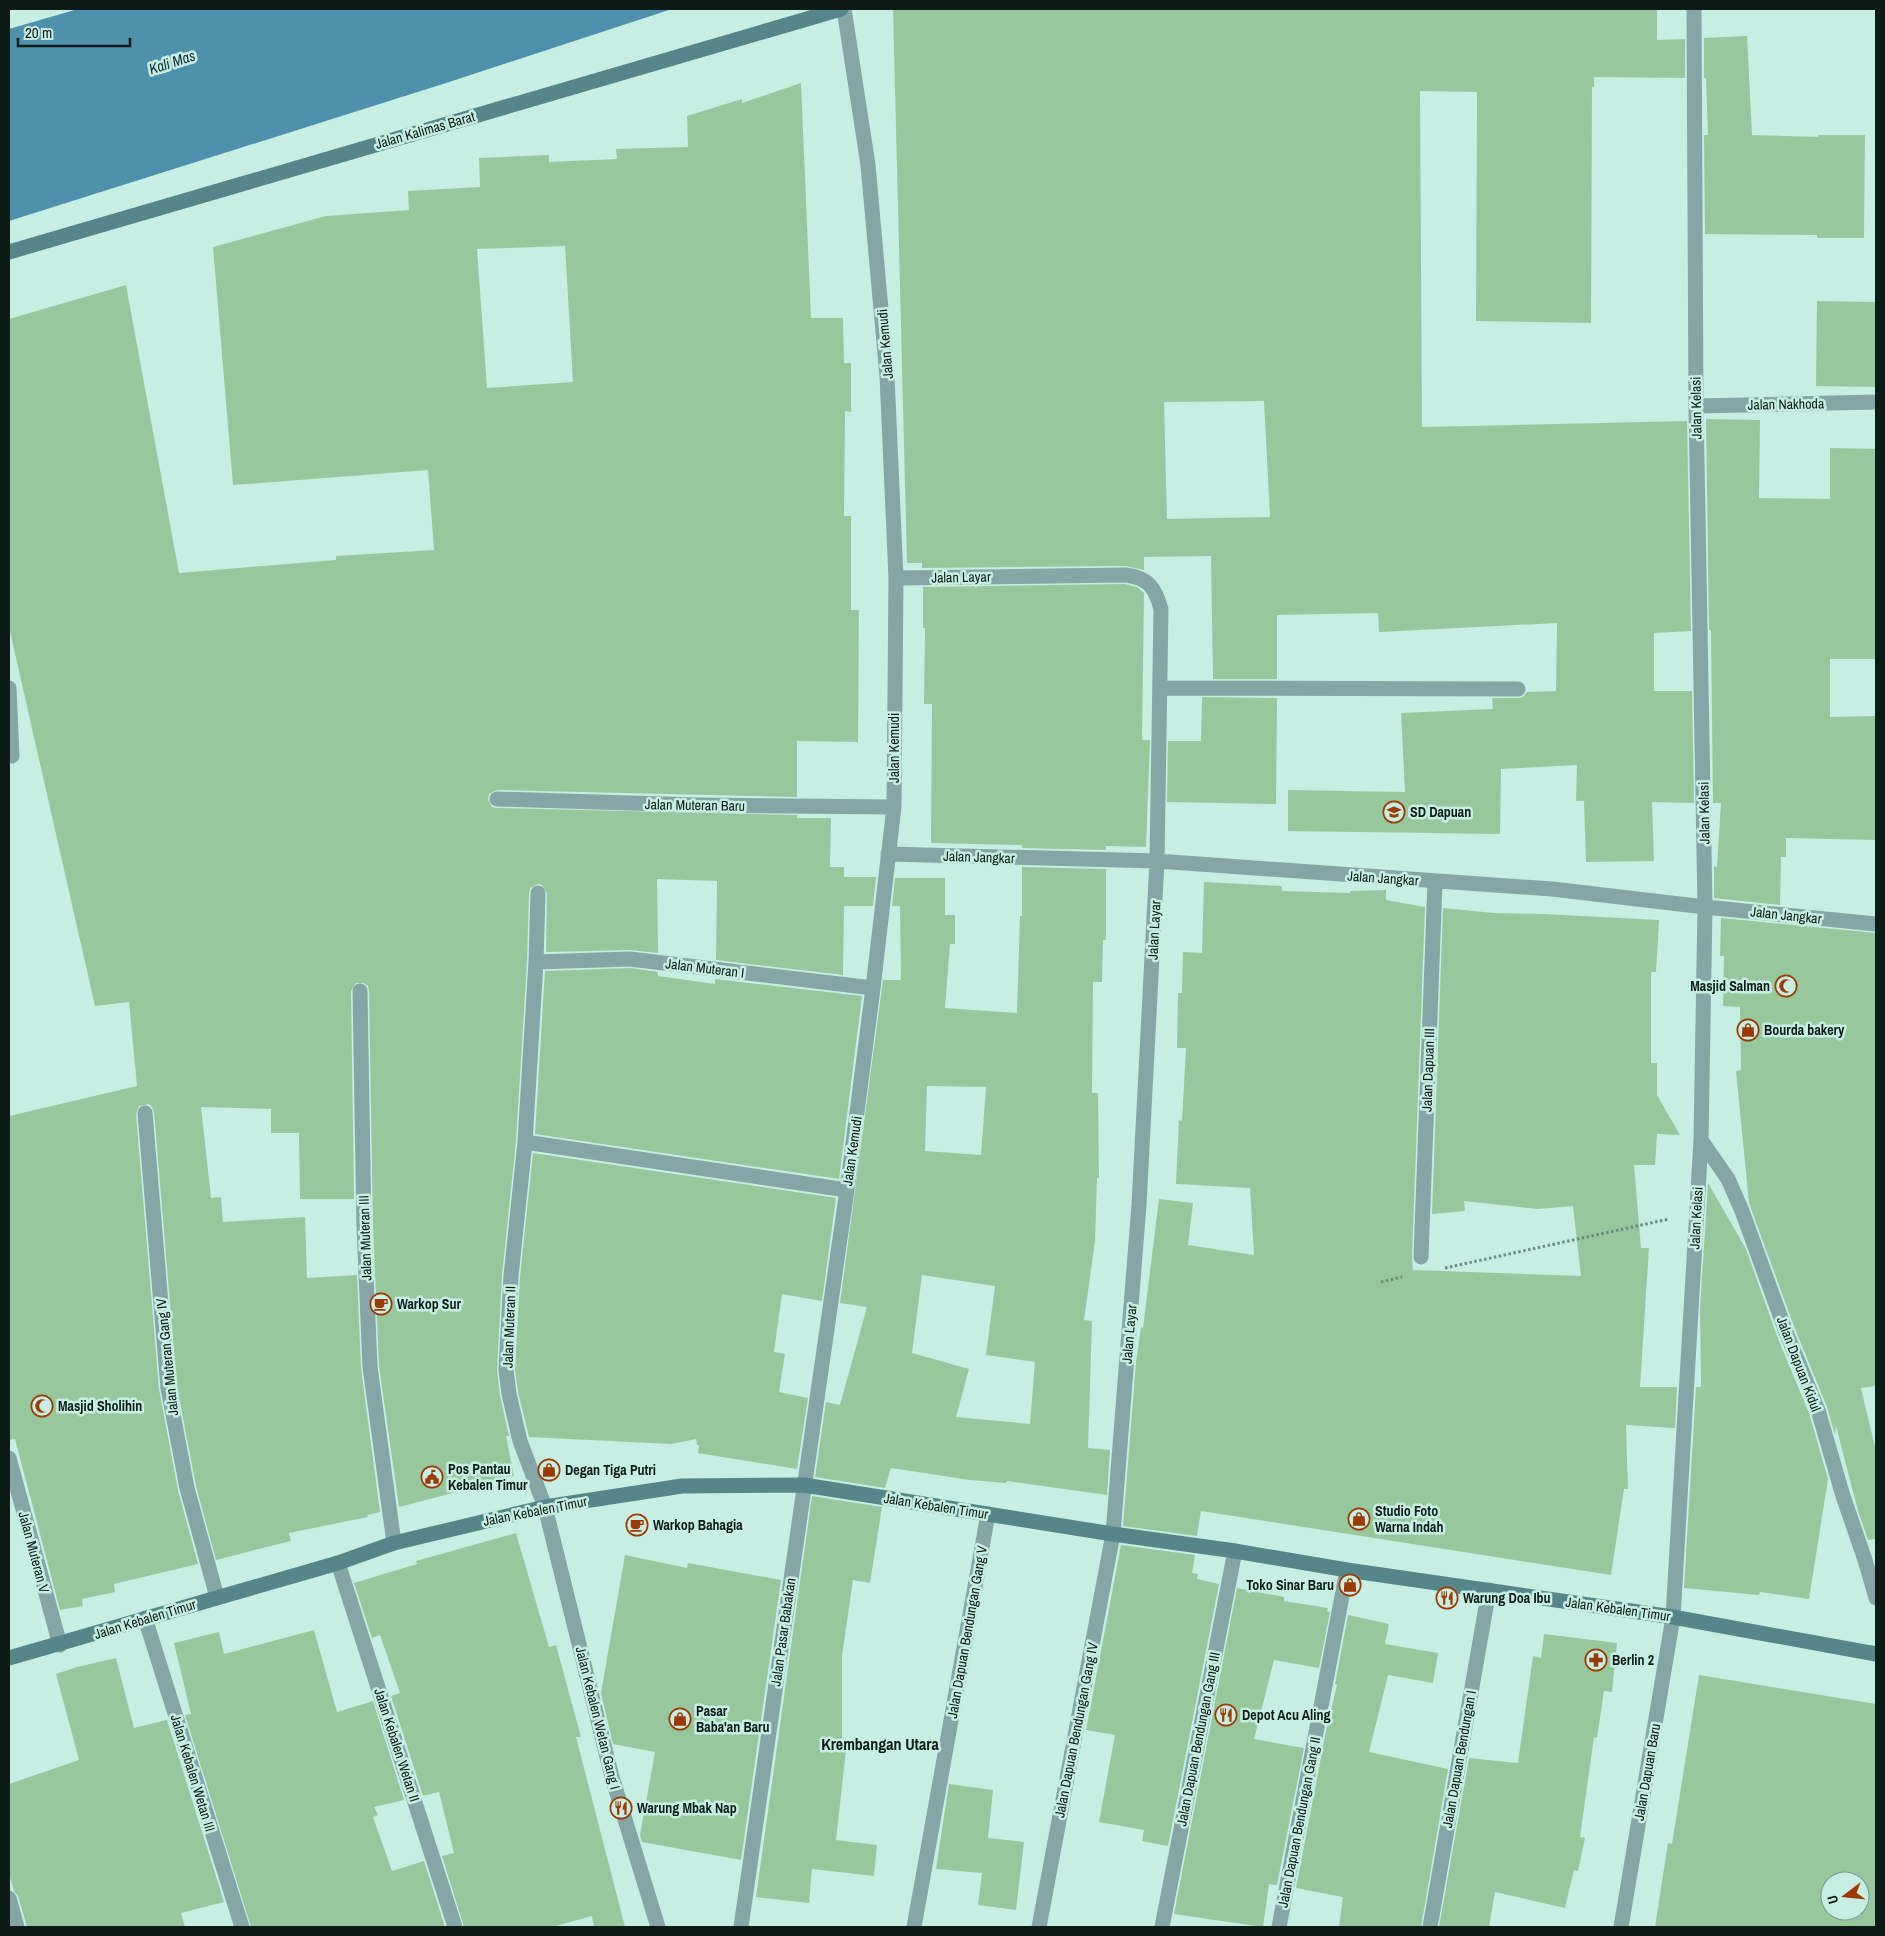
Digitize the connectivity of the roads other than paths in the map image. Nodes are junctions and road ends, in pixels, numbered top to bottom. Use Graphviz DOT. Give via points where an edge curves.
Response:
graph roads {
  1 [pos="843,9"];
  2 [pos="1694,9"];
  3 [pos="9,252"];
  4 [pos="1876,402"];
  5 [pos="1696,406"];
  6 [pos="896,578"];
  7 [pos="9,688"];
  8 [pos="1160,688"];
  9 [pos="1518,689"];
  10 [pos="12,756"];
  11 [pos="497,799"];
  12 [pos="894,807"];
  13 [pos="888,854"];
  14 [pos="1157,862"];
  15 [pos="1435,882"];
  16 [pos="538,893"];
  17 [pos="1705,907"];
  18 [pos="1876,924"];
  19 [pos="536,962"];
  20 [pos="874,988"];
  21 [pos="360,991"];
  22 [pos="145,1113"];
  23 [pos="1700,1140"];
  24 [pos="525,1142"];
  25 [pos="847,1190"];
  26 [pos="1420,1257"];
  27 [pos="9,1458"];
  28 [pos="804,1485"];
  29 [pos="545,1507"];
  30 [pos="988,1514"];
  31 [pos="1113,1534"];
  32 [pos="394,1543"];
  33 [pos="1235,1551"];
  34 [pos="338,1563"];
  35 [pos="1347,1570"];
  36 [pos="1489,1590"];
  37 [pos="217,1597"];
  38 [pos="1876,1598"];
  39 [pos="1673,1617"];
  40 [pos="145,1618"];
  41 [pos="60,1645"];
  42 [pos="1876,1654"];
  43 [pos="9,1658"];
  44 [pos="9,1898"];
  45 [pos="17,1927"];
  46 [pos="242,1927"];
  47 [pos="454,1927"];
  48 [pos="658,1927"];
  49 [pos="741,1927"];
  50 [pos="914,1927"];
  51 [pos="1039,1927"];
  52 [pos="1162,1927"];
  53 [pos="1279,1927"];
  54 [pos="1430,1927"];
  55 [pos="1621,1927"];
  1 -- 3 [label="street, Jalan Kalimas Barat"];
  1 -- 6 [label="street, Jalan Kemudi" via="876,235 887,376"];
  2 -- 5 [label="street, Jalan Kelasi"];
  4 -- 5 [label="street, Jalan Nakhoda"];
  5 -- 17 [label="street, Jalan Kelasi"];
  6 -- 8 [label="street, Jalan Layar" via="1136,576 1156,593 1160,609"];
  6 -- 12 [label="street, Jalan Kemudi"];
  7 -- 10 [label="street"];
  8 -- 9 [label="street"];
  8 -- 14 [label="street, Jalan Layar"];
  11 -- 12 [label="street, Jalan Muteran Baru"];
  12 -- 13 [label="street, Jalan Kemudi"];
  13 -- 14 [label="street, Jalan Jangkar"];
  13 -- 20 [label="street, Jalan Kemudi"];
  14 -- 15 [label="street, Jalan Jangkar"];
  14 -- 31 [label="street, Jalan Layar" via="1139,1204"];
  15 -- 17 [label="street, Jalan Jangkar" via="1552,889"];
  15 -- 26 [label="street, Jalan Dapuan III"];
  16 -- 19 [label="street, Jalan Muteran II"];
  17 -- 18 [label="street, Jalan Jangkar"];
  17 -- 23 [label="street, Jalan Kelasi"];
  19 -- 20 [label="street, Jalan Muteran I" via="630,960"];
  19 -- 24 [label="street, Jalan Muteran II"];
  20 -- 25 [label="street, Jalan Kemudi"];
  21 -- 32 [label="street, Jalan Muteran III" via="370,1366"];
  22 -- 37 [label="street, Jalan Muteran Gang IV" via="168,1388 187,1488"];
  23 -- 38 [label="street, Jalan Dapuan Kidul" via="1728,1180 1742,1211 1818,1410"];
  23 -- 39 [label="street, Jalan Kelasi"];
  24 -- 25 [label="street"];
  24 -- 29 [label="street, Jalan Muteran II" via="511,1276 506,1370 520,1441"];
  25 -- 28 [label="street, Jalan Kemudi"];
  27 -- 41 [label="street, Jalan Muteran V"];
  28 -- 29 [label="street, Jalan Kebalen Timur" via="682,1486"];
  28 -- 30 [label="street, Jalan Kebalen Timur"];
  28 -- 49 [label="street, Jalan Pasar Babakan"];
  29 -- 32 [label="street, Jalan Kebalen Timur"];
  29 -- 48 [label="street, Jalan Kebalen Wetan Gang I" via="612,1777"];
  30 -- 31 [label="street, Jalan Kebalen Timur"];
  30 -- 50 [label="street, Jalan Dapuan Bendungan Gang V"];
  31 -- 33 [label="street, Jalan Kebalen Timur"];
  31 -- 51 [label="street, Jalan Dapuan Bendungan Gang IV"];
  32 -- 34 [label="street, Jalan Kebalen Timur"];
  33 -- 35 [label="street, Jalan Kebalen Timur"];
  33 -- 52 [label="street, Jalan Dapuan Bendungan Gang III"];
  34 -- 37 [label="street, Jalan Kebalen Timur"];
  34 -- 47 [label="street, Jalan Kebalen Wetan II"];
  35 -- 36 [label="street, Jalan Kebalen Timur"];
  35 -- 53 [label="street, Jalan Dapuan Bendungan Gang II"];
  36 -- 39 [label="street, Jalan Kebalen Timur"];
  36 -- 54 [label="street, Jalan Dapuan Bendungan I"];
  37 -- 40 [label="street, Jalan Kebalen Timur"];
  39 -- 42 [label="street, Jalan Kebalen Timur"];
  39 -- 55 [label="street, Jalan Dapuan Baru"];
  40 -- 41 [label="street, Jalan Kebalen Timur"];
  40 -- 46 [label="street, Jalan Kebalen Wetan III"];
  41 -- 43 [label="street, Jalan Kebalen Timur"];
  44 -- 45 [label="street"];
}
